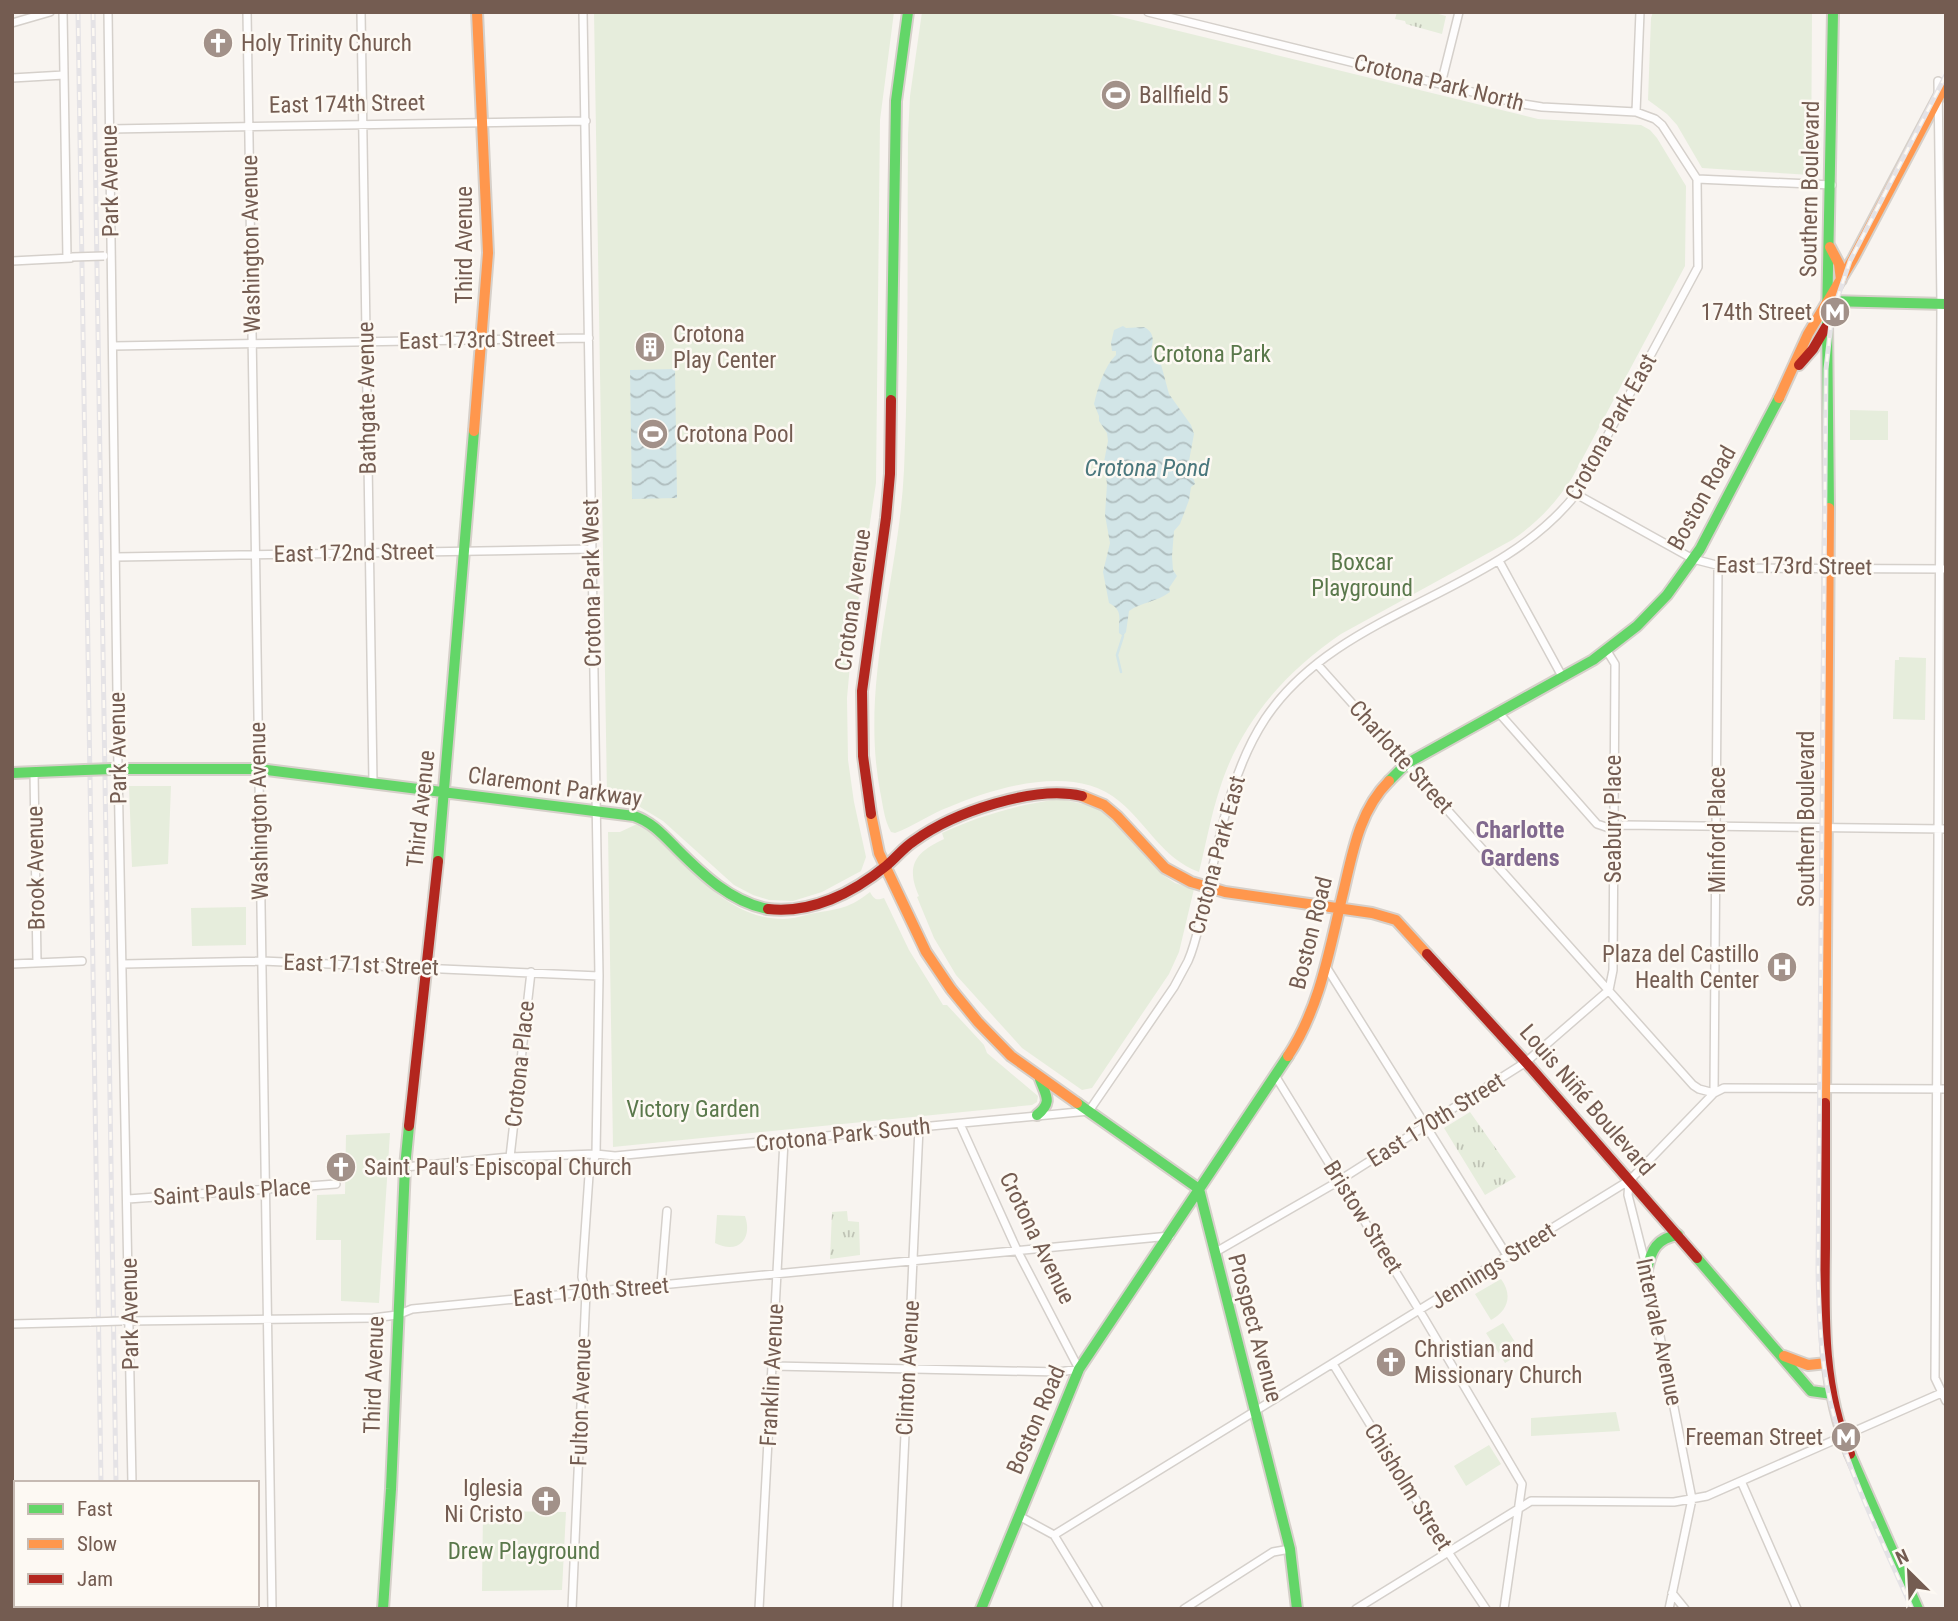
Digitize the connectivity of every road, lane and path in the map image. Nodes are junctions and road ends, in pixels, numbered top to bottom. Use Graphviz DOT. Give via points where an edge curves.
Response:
graph roads {
  1 [pos="50,12"];
  2 [pos="62,12"];
  3 [pos="108,12"];
  4 [pos="247,12"];
  5 [pos="361,12"];
  6 [pos="477,12"];
  7 [pos="583,12"];
  8 [pos="908,12"];
  9 [pos="1148,12"];
  10 [pos="1459,12"];
  11 [pos="1640,12"];
  12 [pos="1833,12"];
  13 [pos="1176,15"];
  14 [pos="12,23"];
  15 [pos="64,75"];
  16 [pos="12,78"];
  17 [pos="1942,82"];
  18 [pos="1441,84"];
  19 [pos="1939,97"];
  20 [pos="1636,112"];
  21 [pos="586,121"];
  22 [pos="482,122"];
  23 [pos="363,125"];
  24 [pos="249,127"];
  25 [pos="109,129"];
  26 [pos="1697,179"];
  27 [pos="1832,185"];
  28 [pos="1830,247"];
  29 [pos="108,256"];
  30 [pos="70,258"];
  31 [pos="12,261"];
  32 [pos="1841,280"];
  33 [pos="1829,301"];
  34 [pos="1944,304"];
  35 [pos="1827,326"];
  36 [pos="589,338"];
  37 [pos="482,340"];
  38 [pos="366,342"];
  39 [pos="252,344"];
  40 [pos="113,346"];
  41 [pos="1792,372"];
  42 [pos="1576,494"];
  43 [pos="592,549"];
  44 [pos="465,551"];
  45 [pos="369,553"];
  46 [pos="255,555"];
  47 [pos="116,557"];
  48 [pos="1693,559"];
  49 [pos="1499,561"];
  50 [pos="1718,567"];
  51 [pos="1829,568"];
  52 [pos="1943,568"];
  53 [pos="1607,651"];
  54 [pos="1317,664"];
  55 [pos="1563,678"];
  56 [pos="1499,713"];
  57 [pos="1406,764"];
  58 [pos="116,769"];
  59 [pos="259,769"];
  60 [pos="34,772"];
  61 [pos="12,773"];
  62 [pos="373,783"];
  63 [pos="445,792"];
  64 [pos="596,812"];
  65 [pos="1717,827"];
  66 [pos="1827,828"];
  67 [pos="1612,829"];
  68 [pos="1942,829"];
  69 [pos="885,867"];
  70 [pos="1208,889"];
  71 [pos="1339,908"];
  72 [pos="82,961"];
  73 [pos="262,961"];
  74 [pos="12,964"];
  75 [pos="37,964"];
  76 [pos="123,964"];
  77 [pos="1325,965"];
  78 [pos="425,968"];
  79 [pos="531,972"];
  80 [pos="599,976"];
  81 [pos="1609,990"];
  82 [pos="1526,1062"];
  83 [pos="1276,1077"];
  84 [pos="1040,1079"];
  85 [pos="1825,1088"];
  86 [pos="1936,1089"];
  87 [pos="1946,1089"];
  88 [pos="1714,1093"];
  89 [pos="1089,1111"];
  90 [pos="1037,1115"];
  91 [pos="960,1124"];
  92 [pos="1427,1126"];
  93 [pos="919,1128"];
  94 [pos="784,1142"];
  95 [pos="596,1154"];
  96 [pos="510,1157"];
  97 [pos="405,1167"];
  98 [pos="1340,1180"];
  99 [pos="1630,1180"];
  100 [pos="336,1185"];
  101 [pos="265,1189"];
  102 [pos="1199,1189"];
  103 [pos="128,1199"];
  104 [pos="667,1211"];
  105 [pos="1678,1235"];
  106 [pos="1170,1236"];
  107 [pos="1017,1250"];
  108 [pos="1214,1253"];
  109 [pos="1508,1257"];
  110 [pos="913,1261"];
  111 [pos="1647,1270"];
  112 [pos="778,1274"];
  113 [pos="661,1285"];
  114 [pos="586,1292"];
  115 [pos="1420,1311"];
  116 [pos="397,1315"];
  117 [pos="126,1321"];
  118 [pos="267,1321"];
  119 [pos="12,1324"];
  120 [pos="1782,1355"];
  121 [pos="1827,1363"];
  122 [pos="1332,1364"];
  123 [pos="773,1366"];
  124 [pos="908,1369"];
  125 [pos="1079,1369"];
  126 [pos="1944,1392"];
  127 [pos="1832,1394"];
  128 [pos="1946,1401"];
  129 [pos="1255,1411"];
  130 [pos="1843,1437"];
  131 [pos="132,1481"];
  132 [pos="1741,1481"];
  133 [pos="1692,1499"];
  134 [pos="1521,1506"];
  135 [pos="1019,1516"];
  136 [pos="1054,1535"];
  137 [pos="1290,1549"];
  138 [pos="1448,1552"];
  139 [pos="1672,1593"];
  140 [pos="272,1609"];
  141 [pos="383,1609"];
  142 [pos="572,1609"];
  143 [pos="759,1609"];
  144 [pos="897,1609"];
  145 [pos="981,1609"];
  146 [pos="1099,1609"];
  147 [pos="1184,1609"];
  148 [pos="1297,1609"];
  149 [pos="1356,1609"];
  150 [pos="1486,1609"];
  151 [pos="1504,1609"];
  152 [pos="1669,1609"];
  153 [pos="1685,1609"];
  154 [pos="1797,1609"];
  155 [pos="1918,1609"];
  1 -- 14 [label="street"];
  2 -- 15 [label="street, Park Avenue"];
  3 -- 25 [label="street, Park Avenue"];
  4 -- 24 [label="street, Washington Avenue"];
  5 -- 23 [label="street, Bathgate Avenue"];
  6 -- 22 [label="main road, Third Avenue"];
  7 -- 21 [label="street, Crotona Park West"];
  8 -- 69 [label="main road, Crotona Avenue" via="896,101 890,474 861,724 867,795"];
  9 -- 13 [label="street, Crotona Park North"];
  10 -- 18 [label="street"];
  11 -- 20 [label="street"];
  12 -- 27 [label="main road, Southern Boulevard"];
  13 -- 18 [label="street, Crotona Park North"];
  15 -- 16 [label="street"];
  15 -- 30 [label="street, Park Avenue"];
  17 -- 19 [label="main road"];
  18 -- 20 [label="street, Crotona Park North" via="1542,107"];
  19 -- 32 [label="main road"];
  19 -- 34 [label="street"];
  20 -- 26 [label="street" via="1662,125"];
  21 -- 22 [label="street, East 174th Street"];
  21 -- 36 [label="street, Crotona Park West"];
  22 -- 23 [label="street, East 174th Street"];
  22 -- 37 [label="main road, Third Avenue" via="488,253"];
  23 -- 24 [label="street, East 174th Street"];
  23 -- 38 [label="street, Bathgate Avenue"];
  24 -- 25 [label="street, East 174th Street"];
  24 -- 39 [label="street, Washington Avenue"];
  25 -- 29 [label="street, Park Avenue"];
  26 -- 27 [label="street"];
  26 -- 42 [label="street, Crotona Park East" via="1696,272"];
  27 -- 28 [label="main road, Southern Boulevard"];
  28 -- 32 [label="main road"];
  28 -- 33 [label="main road, Southern Boulevard"];
  29 -- 30 [label="street, bridge"];
  29 -- 40 [label="street, Park Avenue"];
  30 -- 31 [label="street"];
  32 -- 33 [label="main road"];
  33 -- 34 [label="main road"];
  33 -- 35 [label="main road, Southern Boulevard"];
  33 -- 41 [label="main road"];
  34 -- 52 [label="street"];
  35 -- 41 [label="main road"];
  35 -- 51 [label="main road, Southern Boulevard"];
  36 -- 37 [label="street, East 173rd Street"];
  36 -- 43 [label="street, Crotona Park West"];
  37 -- 38 [label="street, East 173rd Street"];
  37 -- 44 [label="main road, Third Avenue"];
  38 -- 39 [label="street, East 173rd Street"];
  38 -- 45 [label="street, Bathgate Avenue"];
  39 -- 40 [label="street, East 173rd Street"];
  39 -- 46 [label="street, Washington Avenue"];
  40 -- 47 [label="street, Park Avenue"];
  41 -- 48 [label="main road, Boston Road"];
  42 -- 48 [label="street, East 173rd Street"];
  42 -- 49 [label="street, Crotona Park East" via="1549,526"];
  43 -- 44 [label="street, East 172nd Street"];
  43 -- 64 [label="street, Crotona Park West"];
  44 -- 45 [label="street, East 172nd Street"];
  44 -- 63 [label="main road, Third Avenue"];
  45 -- 46 [label="street, East 172nd Street"];
  45 -- 62 [label="street, Bathgate Avenue"];
  46 -- 47 [label="street, East 172nd Street"];
  46 -- 59 [label="street, Washington Avenue"];
  47 -- 58 [label="street, Park Avenue"];
  48 -- 50 [label="street, East 173rd Street"];
  48 -- 53 [label="main road, Boston Road" via="1653,611"];
  49 -- 54 [label="street, Crotona Park East"];
  49 -- 55 [label="street"];
  50 -- 51 [label="street, East 173rd Street"];
  50 -- 65 [label="street, Minford Place"];
  51 -- 52 [label="street, East 173rd Street"];
  51 -- 66 [label="main road, Southern Boulevard"];
  52 -- 68 [label="street"];
  53 -- 55 [label="main road, Boston Road"];
  53 -- 67 [label="street, Seabury Place" via="1615,664"];
  54 -- 57 [label="street, Charlotte Street"];
  54 -- 70 [label="street, Crotona Park East" via="1275,706 1247,751 1232,788"];
  55 -- 56 [label="main road, Boston Road"];
  56 -- 57 [label="main road, Boston Road"];
  56 -- 67 [label="street" via="1597,824"];
  57 -- 71 [label="main road, Boston Road" via="1379,791 1364,816"];
  57 -- 81 [label="street, Charlotte Street"];
  58 -- 59 [label="main road, Claremont Parkway"];
  58 -- 60 [label="main road, Claremont Parkway, bridge"];
  58 -- 76 [label="street, Park Avenue"];
  59 -- 62 [label="main road, Claremont Parkway"];
  59 -- 73 [label="street, Washington Avenue"];
  60 -- 61 [label="main road, Claremont Parkway"];
  60 -- 75 [label="street, Brook Avenue"];
  62 -- 63 [label="main road, Claremont Parkway"];
  63 -- 64 [label="main road, Claremont Parkway"];
  63 -- 78 [label="main road, Third Avenue"];
  64 -- 69 [label="main road, Claremont Parkway" via="648,821 720,888 766,909 792,910 841,895"];
  64 -- 80 [label="street, Crotona Park West"];
  65 -- 66 [label="street"];
  65 -- 67 [label="street" via="1625,825"];
  65 -- 88 [label="street, Minford Place"];
  66 -- 68 [label="street"];
  66 -- 85 [label="main road, Southern Boulevard"];
  67 -- 81 [label="street, Seabury Place" via="1613,979"];
  68 -- 86 [label="street"];
  69 -- 70 [label="main road, Claremont Parkway" via="912,842 963,816 1019,799 1068,793 1103,804 1170,871"];
  69 -- 84 [label="main road, Crotona Avenue" via="943,978 978,1022"];
  70 -- 71 [label="main road, Louis Niñé Boulevard"];
  70 -- 89 [label="street, Crotona Park East" via="1182,974"];
  71 -- 77 [label="main road, Boston Road"];
  71 -- 82 [label="main road, Louis Niñé Boulevard" via="1385,915 1402,925"];
  72 -- 75 [label="street"];
  73 -- 76 [label="street, East 171st Street"];
  73 -- 78 [label="street, East 171st Street"];
  73 -- 101 [label="street, Washington Avenue"];
  74 -- 75 [label="street"];
  76 -- 103 [label="street, Park Avenue"];
  77 -- 83 [label="main road, Boston Road" via="1309,1020"];
  77 -- 92 [label="street"];
  78 -- 79 [label="street, East 171st Street"];
  78 -- 97 [label="main road, Third Avenue"];
  79 -- 80 [label="street, East 171st Street"];
  79 -- 96 [label="street, Crotona Place"];
  80 -- 95 [label="street, Crotona Park West"];
  81 -- 82 [label="street, East 170th Street"];
  81 -- 88 [label="street, Charlotte Street" via="1693,1084"];
  82 -- 92 [label="street, East 170th Street"];
  82 -- 99 [label="main road, Louis Niñé Boulevard"];
  83 -- 98 [label="street, Bristow Street"];
  83 -- 102 [label="main road, Boston Road"];
  84 -- 89 [label="main road, Crotona Avenue"];
  84 -- 90 [label="main road" via="1048,1100"];
  85 -- 86 [label="street"];
  85 -- 88 [label="street" via="1724,1088"];
  85 -- 121 [label="main road, Southern Boulevard"];
  86 -- 87 [label="street"];
  86 -- 126 [label="street" via="1935,1378"];
  88 -- 99 [label="street, Jennings Street"];
  89 -- 90 [label="street, Crotona Park South"];
  89 -- 102 [label="main road"];
  90 -- 91 [label="street, Crotona Park South"];
  91 -- 93 [label="street, Crotona Park South"];
  91 -- 107 [label="street, Crotona Avenue"];
  92 -- 98 [label="street, East 170th Street"];
  92 -- 109 [label="street"];
  93 -- 94 [label="street, Crotona Park South"];
  93 -- 110 [label="street, Clinton Avenue"];
  94 -- 95 [label="street, Crotona Park South"];
  94 -- 112 [label="street, Franklin Avenue"];
  95 -- 96 [label="street"];
  95 -- 114 [label="street, Fulton Avenue" via="589,1175 582,1277"];
  96 -- 97 [label="street"];
  97 -- 116 [label="main road, Third Avenue"];
  98 -- 108 [label="street, East 170th Street"];
  98 -- 115 [label="street, Bristow Street"];
  99 -- 105 [label="main road, Louis Niñé Boulevard"];
  99 -- 109 [label="street, Jennings Street"];
  99 -- 111 [label="street, Intervale Avenue" via="1628,1195"];
  100 -- 101 [label="street, Saint Pauls Place"];
  101 -- 103 [label="street, Saint Pauls Place"];
  101 -- 118 [label="street, Washington Avenue"];
  102 -- 106 [label="main road, Boston Road"];
  102 -- 108 [label="main road, Prospect Avenue"];
  103 -- 117 [label="street, Park Avenue"];
  104 -- 113 [label="street"];
  105 -- 111 [label="main road" via="1657,1243"];
  105 -- 120 [label="main road, Louis Niñé Boulevard"];
  106 -- 107 [label="street, East 170th Street"];
  106 -- 125 [label="main road, Boston Road"];
  107 -- 110 [label="street, East 170th Street"];
  107 -- 125 [label="street, Crotona Avenue"];
  108 -- 129 [label="main road, Prospect Avenue"];
  109 -- 115 [label="street, Jennings Street"];
  110 -- 112 [label="street, East 170th Street"];
  110 -- 124 [label="street, Clinton Avenue"];
  111 -- 133 [label="street, Intervale Avenue"];
  112 -- 113 [label="street, East 170th Street"];
  112 -- 123 [label="street, Franklin Avenue"];
  113 -- 114 [label="street, East 170th Street"];
  114 -- 116 [label="street, East 170th Street" via="412,1309"];
  114 -- 142 [label="street, Fulton Avenue"];
  115 -- 122 [label="street, Jennings Street"];
  115 -- 134 [label="street, Bristow Street" via="1522,1484"];
  116 -- 118 [label="street, East 170th Street"];
  116 -- 141 [label="main road, Third Avenue"];
  117 -- 118 [label="street, East 170th Street"];
  117 -- 119 [label="street, East 170th Street, bridge"];
  117 -- 131 [label="street, Park Avenue"];
  118 -- 140 [label="street, Washington Avenue"];
  120 -- 121 [label="main road" via="1808,1366"];
  120 -- 127 [label="main road, Louis Niñé Boulevard" via="1811,1391"];
  121 -- 127 [label="main road, Southern Boulevard"];
  122 -- 129 [label="street, Jennings Street"];
  122 -- 138 [label="street, Chisholm Street"];
  123 -- 124 [label="street"];
  123 -- 143 [label="street, Franklin Avenue"];
  124 -- 125 [label="street"];
  124 -- 144 [label="street, Clinton Avenue"];
  125 -- 135 [label="main road, Boston Road"];
  126 -- 128 [label="street"];
  126 -- 130 [label="street"];
  127 -- 130 [label="main road, Southern Boulevard"];
  129 -- 136 [label="street, Jennings Street"];
  129 -- 137 [label="main road, Prospect Avenue"];
  130 -- 132 [label="street"];
  130 -- 155 [label="main road, Southern Boulevard"];
  132 -- 133 [label="street"];
  132 -- 154 [label="street"];
  133 -- 134 [label="street" via="1537,1500"];
  133 -- 139 [label="street, Intervale Avenue"];
  134 -- 138 [label="street"];
  134 -- 151 [label="street, Bristow Street"];
  135 -- 136 [label="street"];
  135 -- 145 [label="main road, Boston Road"];
  136 -- 146 [label="street"];
  137 -- 147 [label="street" via="1273,1552"];
  137 -- 148 [label="main road, Prospect Avenue"];
  138 -- 149 [label="street"];
  138 -- 150 [label="street, Chisholm Street"];
  139 -- 152 [label="street, Intervale Avenue"];
  139 -- 153 [label="street"];
}
